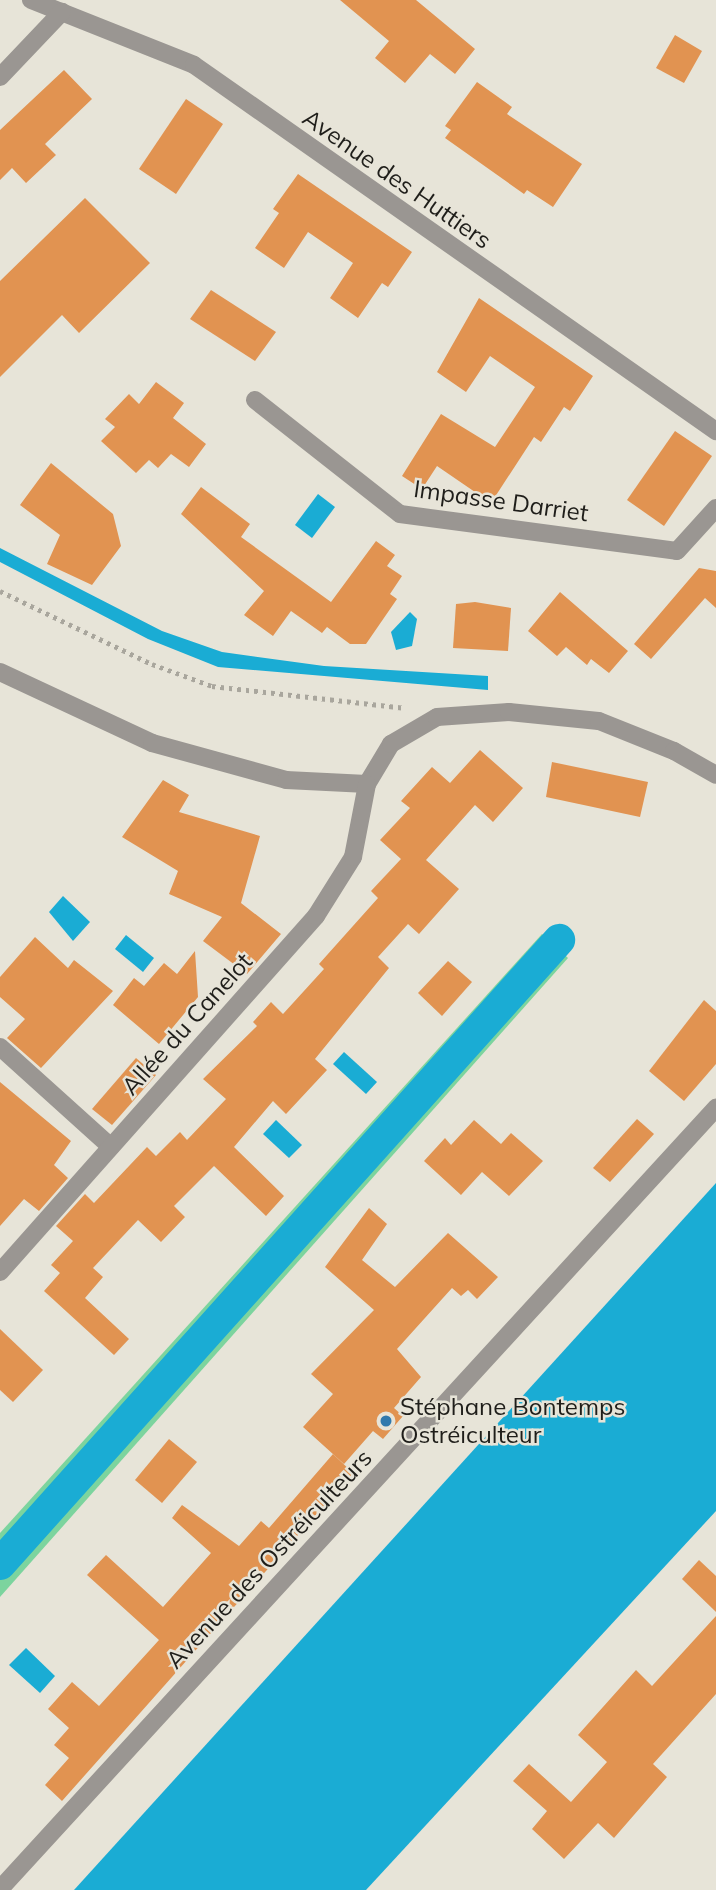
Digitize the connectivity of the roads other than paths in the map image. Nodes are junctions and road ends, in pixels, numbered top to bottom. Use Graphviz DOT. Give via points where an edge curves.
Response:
graph roads {
  1 [pos="31,0"];
  2 [pos="62,12"];
  3 [pos="0,77"];
  4 [pos="255,400"];
  5 [pos="716,431"];
  6 [pos="716,508"];
  7 [pos="0,672"];
  8 [pos="716,775"];
  9 [pos="367,784"];
  10 [pos="0,1047"];
  11 [pos="716,1108"];
  12 [pos="111,1147"];
  13 [pos="0,1272"];
  14 [pos="0,1889"];
  1 -- 2 [label="street, Avenue des Huttiers"];
  2 -- 3 [label="street"];
  2 -- 5 [label="street, Avenue des Huttiers" via="194,65"];
  4 -- 6 [label="street, Impasse Darriet" via="400,514 677,551"];
  7 -- 9 [label="street" via="152,743 286,780"];
  8 -- 9 [label="street" via="674,751 599,722 509,712 438,717 391,744"];
  9 -- 12 [label="street, Allée du Canelot" via="353,857 316,916"];
  10 -- 12 [label="street"];
  11 -- 14 [label="street, Avenue des Ostréiculteurs"];
  12 -- 13 [label="street, Allée du Canelot"];
}
